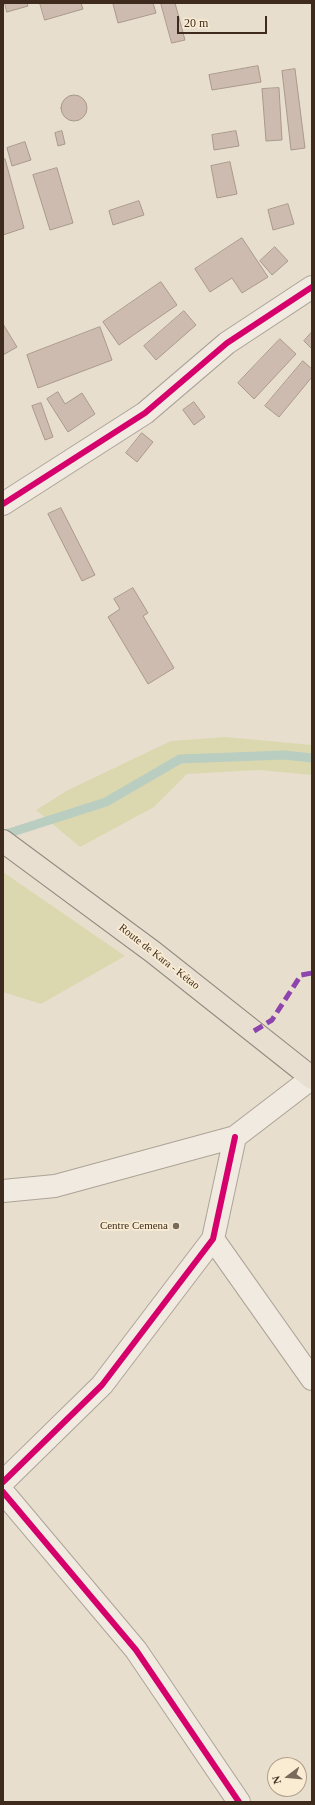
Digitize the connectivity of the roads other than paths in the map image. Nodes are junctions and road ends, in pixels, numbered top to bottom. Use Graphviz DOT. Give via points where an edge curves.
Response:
graph roads {
  1 [pos="312,287"];
  2 [pos="3,504"];
  3 [pos="3,840"];
  4 [pos="312,1078"];
  5 [pos="235,1137"];
  6 [pos="3,1190"];
  7 [pos="213,1239"];
  8 [pos="312,1379"];
  9 [pos="3,1482"];
  10 [pos="3,1492"];
  11 [pos="239,1802"];
  1 -- 2 [label="street" via="226,343 145,413"];
  3 -- 4 [label="main road, Route de Kara - Kétao" via="153,952"];
  4 -- 5 [label="street"];
  5 -- 6 [label="street" via="55,1186"];
  5 -- 7 [label="street"];
  7 -- 8 [label="street"];
  7 -- 9 [label="street" via="102,1385"];
  10 -- 11 [label="street" via="136,1650"];
}
